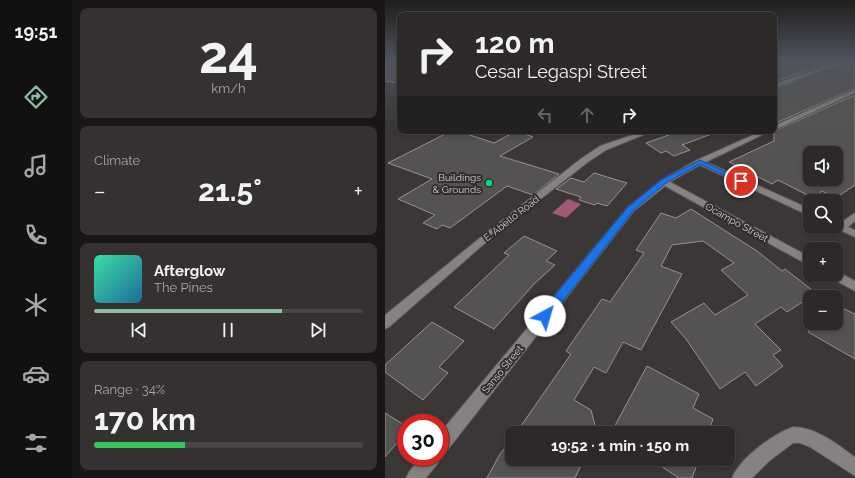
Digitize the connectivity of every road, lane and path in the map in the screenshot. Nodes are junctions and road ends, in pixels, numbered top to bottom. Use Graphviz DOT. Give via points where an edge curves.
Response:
graph roads {
  1 [pos="855,90"];
  2 [pos="777,127"];
  3 [pos="642,134"];
  4 [pos="761,134"];
  5 [pos="700,162"];
  6 [pos="664,182"];
  7 [pos="803,210"];
  8 [pos="855,216"];
  9 [pos="843,223"];
  10 [pos="843,228"];
  11 [pos="855,234"];
  12 [pos="803,258"];
  13 [pos="843,279"];
  14 [pos="855,286"];
  15 [pos="385,323"];
  16 [pos="449,435"];
  17 [pos="424,466"];
  18 [pos="855,468"];
  19 [pos="415,478"];
  20 [pos="741,478"];
  1 -- 2 [label="street"];
  3 -- 15 [label="street, E. Abello Road" via="601,149 585,160 489,235"];
  4 -- 5 [label="street, Sanso Street"];
  5 -- 6 [label="street, Sanso Street"];
  5 -- 7 [label="street"];
  6 -- 12 [label="street, Ocampo Street"];
  6 -- 16 [label="street, Sanso Street" via="631,209"];
  8 -- 9 [label="street"];
  10 -- 11 [label="street"];
  13 -- 14 [label="street"];
  17 -- 19 [label="street"];
  18 -- 20 [label="street" via="809,438 795,435 779,442 757,460"];
}
